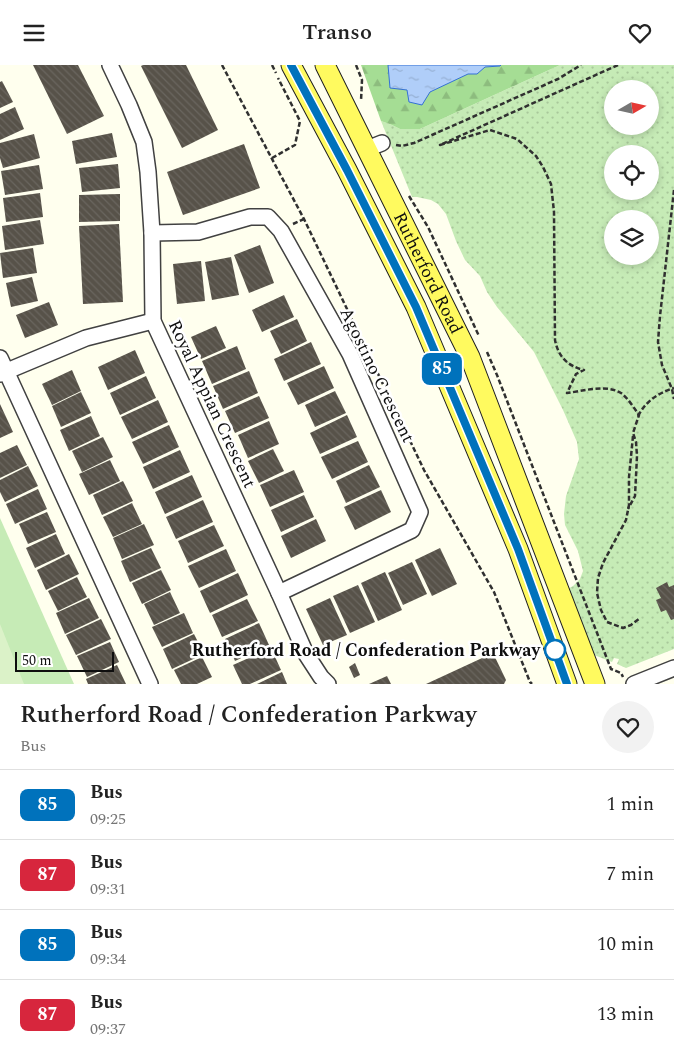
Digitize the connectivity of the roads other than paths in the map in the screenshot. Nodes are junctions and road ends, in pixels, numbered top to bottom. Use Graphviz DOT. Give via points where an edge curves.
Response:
graph roads {
  1 [pos="110,65"];
  2 [pos="291,65"];
  3 [pos="325,65"];
  4 [pos="152,233"];
  5 [pos="153,321"];
  6 [pos="2,368"];
  7 [pos="279,593"];
  8 [pos="674,668"];
  9 [pos="150,684"];
  10 [pos="328,684"];
  11 [pos="567,684"];
  12 [pos="595,684"];
  13 [pos="634,684"];
  1 -- 4 [label="street, Royal Appian Crescent" via="144,142"];
  2 -- 11 [label="main road, Rutherford Road" via="416,307 518,549"];
  3 -- 12 [label="main road, Rutherford Road" via="374,146 470,357"];
  4 -- 5 [label="street, Royal Appian Crescent"];
  4 -- 7 [label="street, Agostino Crescent" via="198,232 250,217 268,217 281,231 350,354 420,512 412,529"];
  5 -- 6 [label="street" via="86,338"];
  5 -- 7 [label="street, Royal Appian Crescent"];
  6 -- 9 [label="street"];
  7 -- 10 [label="street, Royal Appian Crescent" via="306,654"];
  8 -- 13 [label="street"];
}
